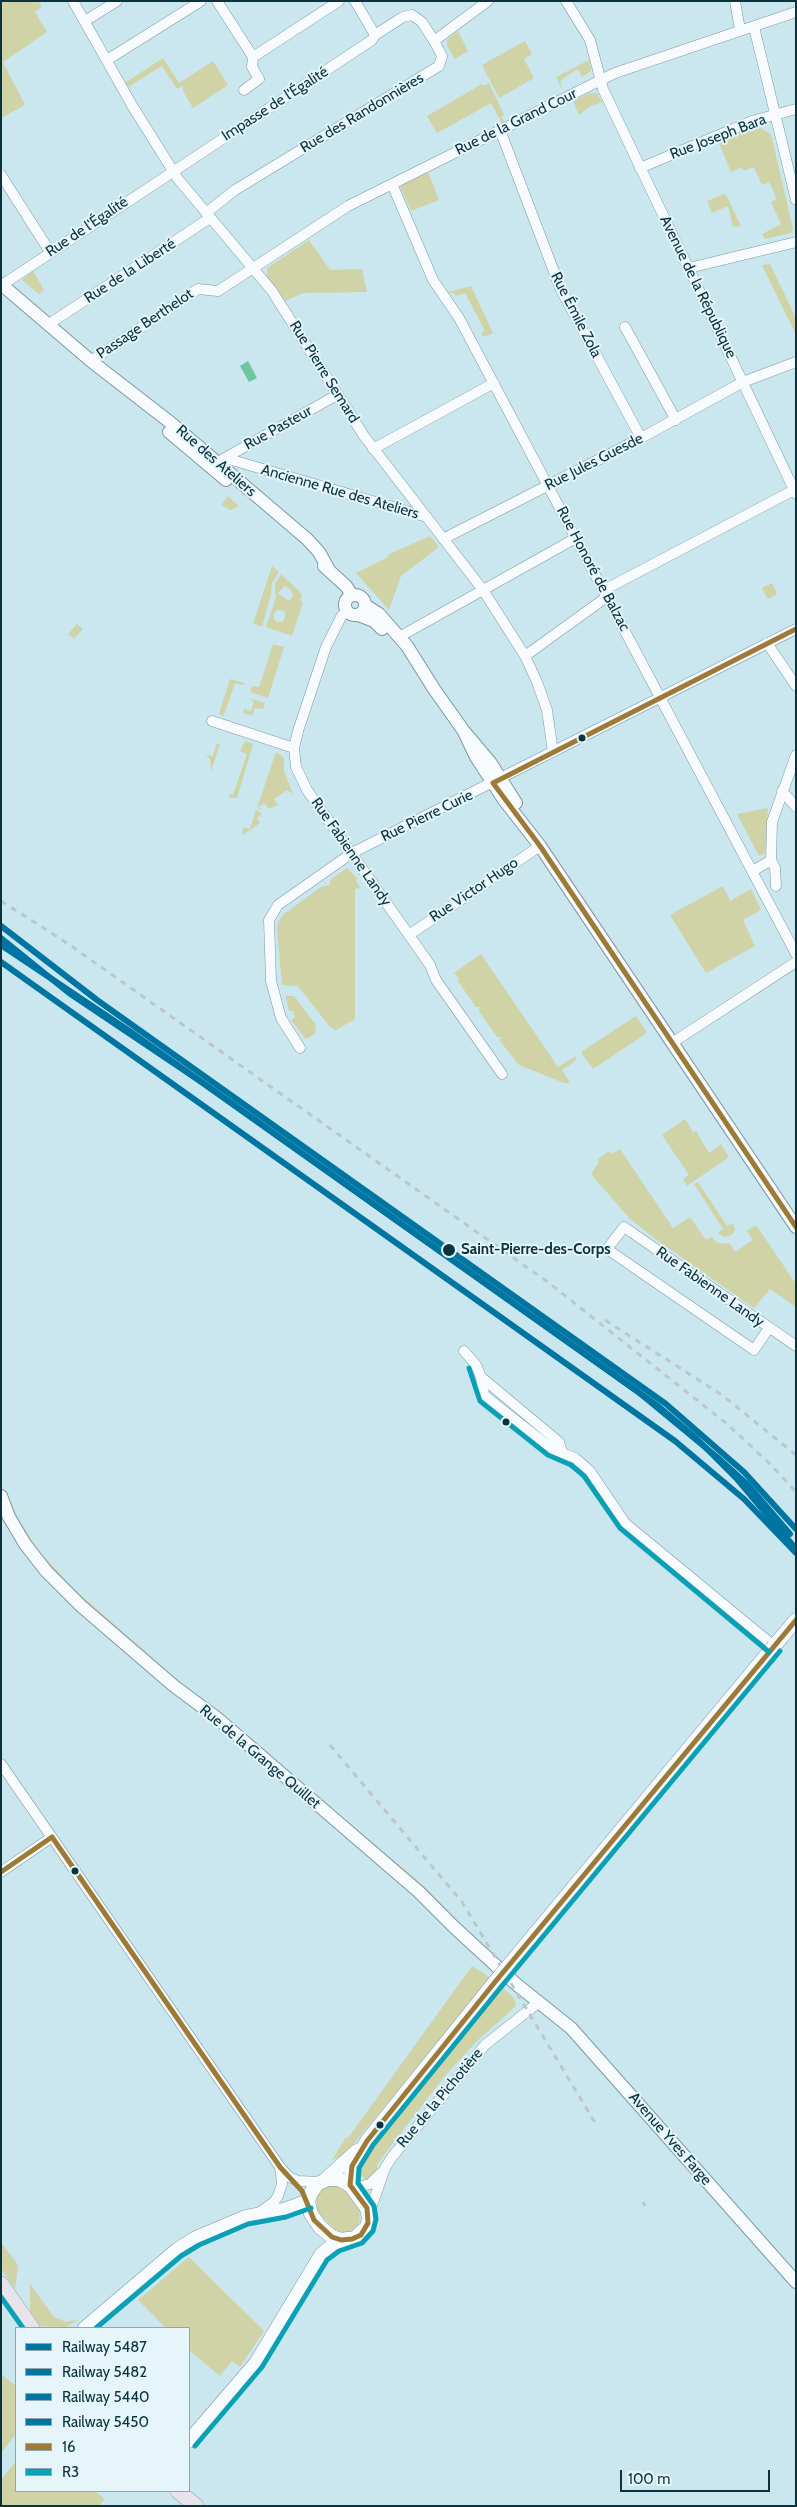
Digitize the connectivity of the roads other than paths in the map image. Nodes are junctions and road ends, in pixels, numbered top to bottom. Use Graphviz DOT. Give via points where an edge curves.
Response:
graph roads {
  1 [pos="73,1"];
  2 [pos="117,1"];
  3 [pos="201,1"];
  4 [pos="218,1"];
  5 [pos="339,1"];
  6 [pos="355,1"];
  7 [pos="488,1"];
  8 [pos="566,1"];
  9 [pos="735,1"];
  10 [pos="796,12"];
  11 [pos="85,21"];
  12 [pos="754,27"];
  13 [pos="740,30"];
  14 [pos="375,35"];
  15 [pos="434,41"];
  16 [pos="253,57"];
  17 [pos="107,60"];
  18 [pos="600,80"];
  19 [pos="244,90"];
  20 [pos="796,110"];
  21 [pos="774,115"];
  22 [pos="500,130"];
  23 [pos="640,168"];
  24 [pos="173,170"];
  25 [pos="1,175"];
  26 [pos="392,184"];
  27 [pos="796,200"];
  28 [pos="208,215"];
  29 [pos="796,242"];
  30 [pos="50,252"];
  31 [pos="689,268"];
  32 [pos="253,269"];
  33 [pos="1,285"];
  34 [pos="49,324"];
  35 [pos="625,327"];
  36 [pos="91,361"];
  37 [pos="796,362"];
  38 [pos="743,382"];
  39 [pos="494,383"];
  40 [pos="337,395"];
  41 [pos="676,420"];
  42 [pos="641,438"];
  43 [pos="188,449"];
  44 [pos="373,449"];
  45 [pos="221,460"];
  46 [pos="548,485"];
  47 [pos="795,492"];
  48 [pos="427,517"];
  49 [pos="576,538"];
  50 [pos="444,539"];
  51 [pos="330,570"];
  52 [pos="483,590"];
  53 [pos="606,593"];
  54 [pos="354,605"];
  55 [pos="796,629"];
  56 [pos="399,637"];
  57 [pos="767,644"];
  58 [pos="525,656"];
  59 [pos="796,686"];
  60 [pos="434,689"];
  61 [pos="661,698"];
  62 [pos="212,721"];
  63 [pos="294,748"];
  64 [pos="553,752"];
  65 [pos="796,755"];
  66 [pos="497,781"];
  67 [pos="782,791"];
  68 [pos="796,807"];
  69 [pos="540,846"];
  70 [pos="352,853"];
  71 [pos="771,860"];
  72 [pos="753,871"];
  73 [pos="776,886"];
  74 [pos="409,935"];
  75 [pos="796,954"];
  76 [pos="796,962"];
  77 [pos="672,1043"];
  78 [pos="300,1048"];
  79 [pos="502,1074"];
  80 [pos="796,1227"];
  81 [pos="769,1328"];
  82 [pos="796,1346"];
  83 [pos="464,1352"];
  84 [pos="1,1496"];
  85 [pos="796,1620"];
  86 [pos="774,1646"];
  87 [pos="1,1764"];
  88 [pos="52,1837"];
  89 [pos="1,1872"];
  90 [pos="539,2002"];
  91 [pos="367,2142"];
  92 [pos="280,2167"];
  93 [pos="385,2168"];
  94 [pos="289,2177"];
  95 [pos="323,2181"];
  96 [pos="352,2186"];
  97 [pos="308,2201"];
  98 [pos="369,2214"];
  99 [pos="246,2217"];
  100 [pos="345,2240"];
  101 [pos="796,2282"];
  102 [pos="1,2284"];
  103 [pos="31,2327"];
  104 [pos="86,2327"];
  105 [pos="190,2439"];
  106 [pos="179,2492"];
  107 [pos="196,2506"];
  1 -- 11 [label="street, Rue Pierre Semard"];
  2 -- 11 [label="street"];
  3 -- 17 [label="street"];
  4 -- 16 [label="street"];
  5 -- 16 [label="street"];
  6 -- 14 [label="street"];
  7 -- 15 [label="street"];
  8 -- 18 [label="street, Avenue de la République" via="590,40"];
  9 -- 13 [label="street"];
  10 -- 12 [label="street, Rue de la Grand Cour"];
  11 -- 17 [label="street, Rue Pierre Semard"];
  12 -- 13 [label="street, Rue de la Grand Cour"];
  12 -- 21 [label="street"];
  13 -- 18 [label="street, Rue de la Grand Cour"];
  14 -- 15 [label="street, Impasse de l'Égalité" via="403,17 412,15 422,22"];
  14 -- 24 [label="street, Impasse de l'Égalité"];
  15 -- 28 [label="street, Rue des Randonnières" via="442,56 439,66 235,190"];
  16 -- 19 [label="street" via="252,67 258,80"];
  17 -- 24 [label="street, Rue Pierre Semard"];
  18 -- 22 [label="street, Rue de la Grand Cour"];
  18 -- 23 [label="street, Avenue de la République"];
  20 -- 21 [label="street, Rue Joseph Bara"];
  21 -- 23 [label="street, Rue Joseph Bara" via="752,121"];
  21 -- 27 [label="street"];
  22 -- 26 [label="street, Rue de la Grand Cour"];
  22 -- 42 [label="street, Rue Émile Zola" via="561,290"];
  23 -- 31 [label="street, Avenue de la République"];
  24 -- 28 [label="street, Rue Pierre Semard"];
  24 -- 30 [label="street, Rue de l'Égalité"];
  25 -- 30 [label="street"];
  26 -- 32 [label="street, Rue de la Grand Cour" via="348,206"];
  26 -- 39 [label="street, Rue Honoré de Balzac" via="433,280 460,318"];
  28 -- 32 [label="street, Rue Pierre Semard"];
  28 -- 34 [label="street, Rue de la Liberté"];
  29 -- 31 [label="street"];
  30 -- 33 [label="street, Rue de l'Égalité"];
  31 -- 38 [label="street, Avenue de la République"];
  32 -- 36 [label="street, Passage Berthelot" via="218,291 198,289"];
  32 -- 40 [label="street, Rue Pierre Semard" via="282,305"];
  33 -- 34 [label="street, Rue des Ateliers"];
  34 -- 36 [label="street, Rue des Ateliers"];
  35 -- 41 [label="street"];
  36 -- 43 [label="street, Rue des Ateliers"];
  36 -- 45 [label="street, Rue des Ateliers"];
  37 -- 38 [label="street, Rue Jules Guesde"];
  38 -- 41 [label="street, Rue Jules Guesde"];
  38 -- 47 [label="street, Avenue de la République"];
  39 -- 44 [label="street"];
  39 -- 46 [label="street, Rue Honoré de Balzac"];
  40 -- 44 [label="street, Rue Pierre Semard"];
  40 -- 45 [label="street, Rue Pasteur"];
  41 -- 42 [label="street, Rue Jules Guesde"];
  42 -- 46 [label="street, Rue Jules Guesde"];
  43 -- 45 [label="street"];
  43 -- 51 [label="street, Rue des Ateliers"];
  44 -- 48 [label="street, Rue Pierre Semard"];
  45 -- 48 [label="street, Ancienne Rue des Ateliers"];
  45 -- 51 [label="street, Rue des Ateliers" via="307,539"];
  46 -- 49 [label="street, Rue Honoré de Balzac"];
  46 -- 50 [label="street, Rue Jules Guesde"];
  47 -- 53 [label="street"];
  48 -- 50 [label="street, Rue Pierre Semard"];
  49 -- 52 [label="street"];
  49 -- 53 [label="street, Rue Honoré de Balzac"];
  50 -- 52 [label="street, Rue Pierre Semard"];
  51 -- 54 [label="street, Rue des Ateliers"];
  52 -- 56 [label="street"];
  52 -- 58 [label="street, Rue Pierre Semard"];
  53 -- 58 [label="street"];
  53 -- 61 [label="street, Rue Honoré de Balzac"];
  54 -- 56 [label="street" via="379,614"];
  54 -- 60 [label="street" via="376,623"];
  54 -- 63 [label="street, Rue Fabienne Landy" via="340,617 326,647"];
  55 -- 57 [label="street, Rue Pierre Curie"];
  56 -- 60 [label="street"];
  57 -- 59 [label="street"];
  57 -- 61 [label="street, Rue Pierre Curie"];
  58 -- 64 [label="street, Rue Pierre Semard" via="543,696"];
  60 -- 66 [label="street"];
  61 -- 64 [label="street, Rue Pierre Curie"];
  61 -- 72 [label="street, Rue Honoré de Balzac"];
  62 -- 63 [label="street"];
  63 -- 70 [label="street, Rue Fabienne Landy" via="302,782"];
  64 -- 66 [label="street, Rue Pierre Curie"];
  65 -- 67 [label="street"];
  66 -- 69 [label="street" via="509,807"];
  66 -- 70 [label="street, Rue Pierre Curie"];
  67 -- 68 [label="street"];
  67 -- 71 [label="street" via="772,822"];
  69 -- 74 [label="street, Rue Victor Hugo"];
  69 -- 77 [label="street"];
  70 -- 74 [label="street, Rue Fabienne Landy"];
  70 -- 78 [label="street, Rue Pierre Curie" via="278,905 269,920 271,981 275,999 285,1026"];
  71 -- 72 [label="street"];
  71 -- 73 [label="street"];
  72 -- 75 [label="street, Rue Honoré de Balzac"];
  74 -- 79 [label="street, Rue Fabienne Landy" via="430,965 436,980"];
  76 -- 77 [label="street"];
  77 -- 80 [label="street"];
  81 -- 81 [label="street, Rue Fabienne Landy" via="754,1350 607,1249 624,1227"];
  81 -- 82 [label="street, Rue Fabienne Landy"];
  83 -- 86 [label="street" via="476,1365 485,1396 552,1449 575,1458 590,1471 625,1523"];
  84 -- 90 [label="street, Rue de la Grange Quillet" via="25,1544 82,1606 419,1892 464,1937"];
  85 -- 86 [label="main road"];
  86 -- 91 [label="main road, bridge" via="495,1982"];
  87 -- 88 [label="street"];
  88 -- 89 [label="street"];
  88 -- 92 [label="street"];
  90 -- 93 [label="street, Rue de la Pichotière" via="485,2045"];
  90 -- 101 [label="street, Avenue Yves Farge" via="584,2041"];
  91 -- 95 [label="main road"];
  91 -- 96 [label="main road" via="352,2166"];
  92 -- 94 [label="street"];
  92 -- 99 [label="street" via="282,2184 276,2199 262,2211"];
  93 -- 96 [label="street" via="370,2184"];
  93 -- 98 [label="street, Rue de la Pichotière"];
  94 -- 95 [label="street" via="301,2182"];
  94 -- 97 [label="street"];
  95 -- 96 [label="main road" via="340,2179"];
  95 -- 97 [label="main road" via="314,2187"];
  96 -- 98 [label="main road"];
  97 -- 99 [label="main road" via="284,2210"];
  97 -- 100 [label="main road" via="311,2214 320,2227 332,2237"];
  98 -- 100 [label="main road" via="364,2231 358,2237"];
  99 -- 104 [label="main road" via="186,2244"];
  100 -- 105 [label="main road" via="321,2255 256,2363"];
  102 -- 103 [label="main road"];
  106 -- 107 [label="main road"];
}
